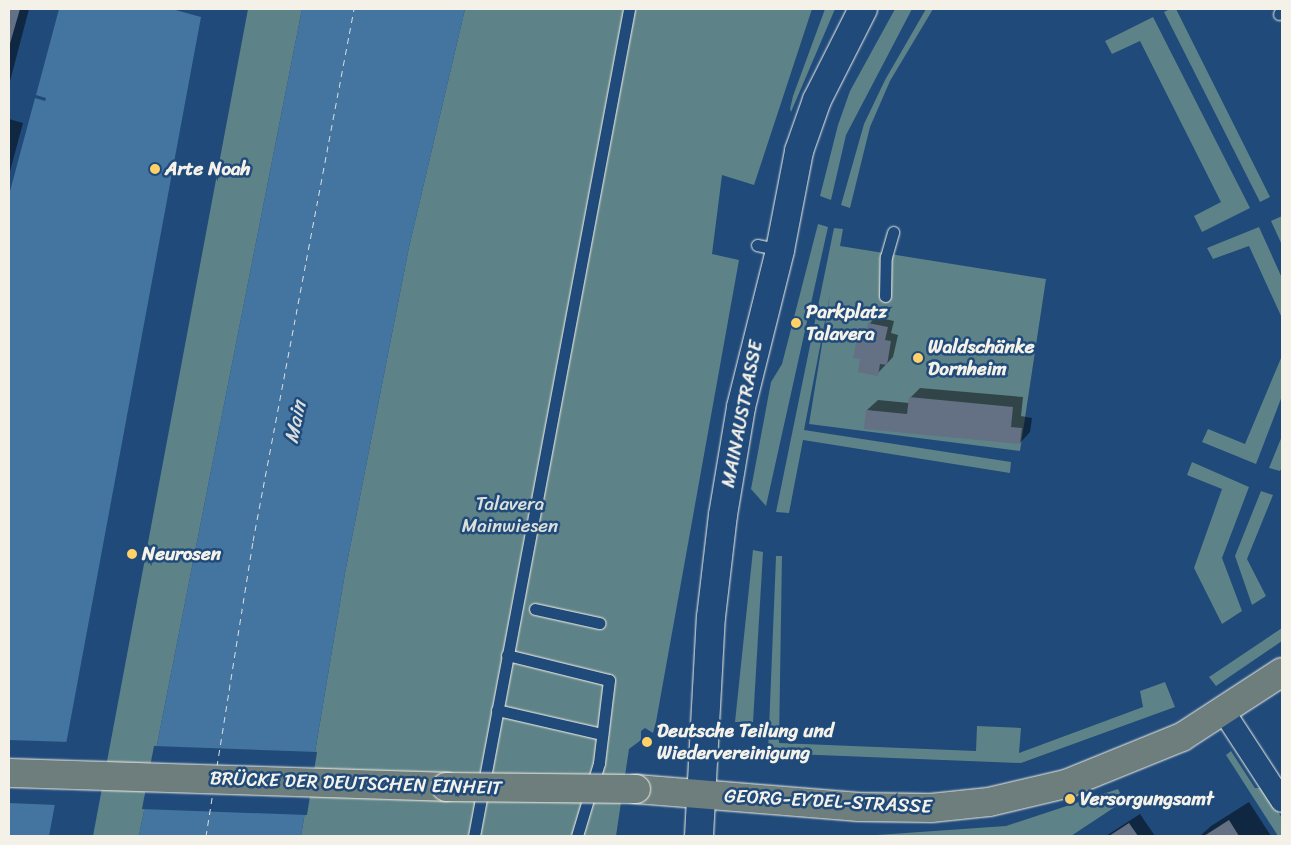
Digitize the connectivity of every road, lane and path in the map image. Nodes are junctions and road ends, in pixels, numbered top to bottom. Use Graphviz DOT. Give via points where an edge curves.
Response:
graph roads {
  1 [pos="629,9"];
  2 [pos="863,9"];
  3 [pos="893,232"];
  4 [pos="885,296"];
  5 [pos="535,609"];
  6 [pos="599,623"];
  7 [pos="507,655"];
  8 [pos="1282,672"];
  9 [pos="497,710"];
  10 [pos="1224,712"];
  11 [pos="602,734"];
  12 [pos="9,773"];
  13 [pos="702,794"];
  14 [pos="1282,801"];
  15 [pos="474,836"];
  16 [pos="577,836"];
  17 [pos="699,836"];
  1 -- 7 [label="lane"];
  2 -- 13 [label="main road, MAINAUSTRASSE" via="816,100 768,247 723,515 711,617"];
  3 -- 4 [label="lane" via="886,257"];
  5 -- 6 [label="lane"];
  7 -- 9 [label="lane"];
  7 -- 11 [label="lane" via="609,680"];
  8 -- 10 [label="main road, GEORG-EYDEL-STRASSE"];
  9 -- 11 [label="lane"];
  9 -- 15 [label="lane"];
  10 -- 13 [label="main road, GEORG-EYDEL-STRASSE" via="1182,737 1066,784 989,802 931,808"];
  10 -- 14 [label="street"];
  11 -- 16 [label="lane" via="599,764"];
  12 -- 13 [label="main road, BRÜCKE DER DEUTSCHEN EINHEIT, bridge" via="436,787 636,789"];
  13 -- 17 [label="main road, MAINAUSTRASSE"];
}
